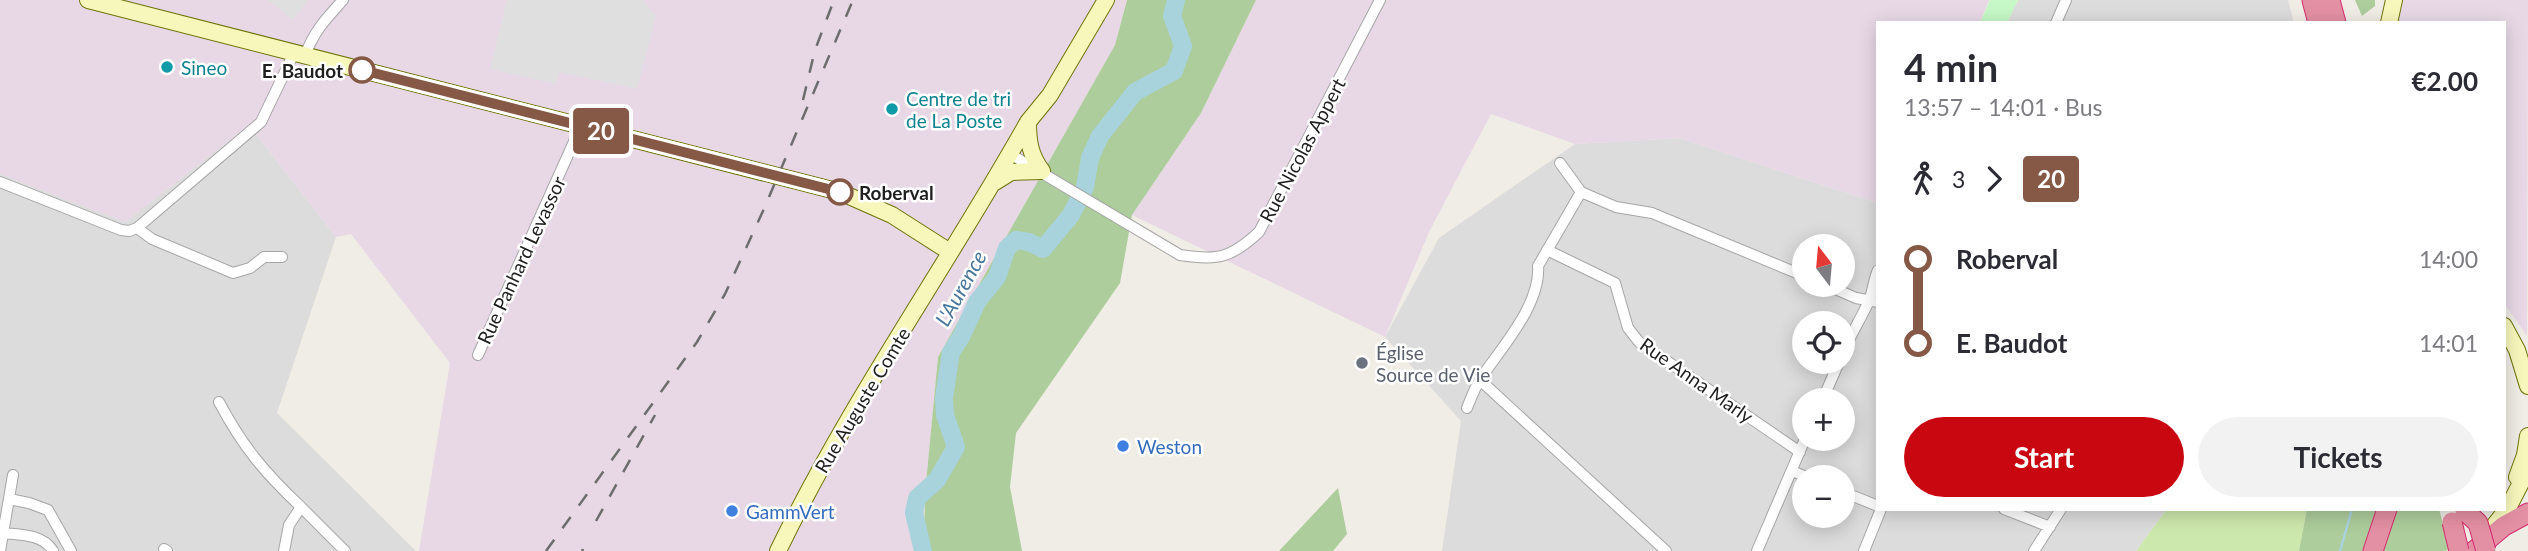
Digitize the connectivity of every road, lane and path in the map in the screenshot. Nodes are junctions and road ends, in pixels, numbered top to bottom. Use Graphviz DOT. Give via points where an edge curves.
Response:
graph roads {
  1 [pos="88,0"];
  2 [pos="343,0"];
  3 [pos="1096,0"];
  4 [pos="1106,0"];
  5 [pos="1380,0"];
  6 [pos="2066,0"];
  7 [pos="2312,0"];
  8 [pos="2330,0"];
  9 [pos="2386,0"];
  10 [pos="2394,0"];
  11 [pos="2057,21"];
  12 [pos="2317,21"];
  13 [pos="2335,21"];
  14 [pos="2381,21"];
  15 [pos="2389,21"];
  16 [pos="300,54"];
  17 [pos="1033,115"];
  18 [pos="581,126"];
  19 [pos="1010,154"];
  20 [pos="1560,163"];
  21 [pos="1042,171"];
  22 [pos="0,182"];
  23 [pos="990,186"];
  24 [pos="1581,192"];
  25 [pos="967,224"];
  26 [pos="137,228"];
  27 [pos="922,234"];
  28 [pos="1547,250"];
  29 [pos="950,252"];
  30 [pos="282,257"];
  31 [pos="1792,271"];
  32 [pos="1876,274"];
  33 [pos="936,277"];
  34 [pos="1855,298"];
  35 [pos="1874,301"];
  36 [pos="2506,316"];
  37 [pos="1855,326"];
  38 [pos="2506,330"];
  39 [pos="478,355"];
  40 [pos="2528,358"];
  41 [pos="1480,380"];
  42 [pos="2528,386"];
  43 [pos="219,402"];
  44 [pos="1467,408"];
  45 [pos="2528,436"];
  46 [pos="1800,452"];
  47 [pos="1795,465"];
  48 [pos="2528,469"];
  49 [pos="1792,471"];
  50 [pos="13,475"];
  51 [pos="1855,497"];
  52 [pos="2506,497"];
  53 [pos="9,499"];
  54 [pos="300,507"];
  55 [pos="1876,507"];
  56 [pos="1878,511"];
  57 [pos="2009,511"];
  58 [pos="2061,511"];
  59 [pos="2386,511"];
  60 [pos="2497,511"];
  61 [pos="2506,511"];
  62 [pos="2506,511"];
  63 [pos="2458,513"];
  64 [pos="2528,513"];
  65 [pos="2050,527"];
  66 [pos="3,533"];
  67 [pos="0,551"];
  68 [pos="53,551"];
  69 [pos="71,551"];
  70 [pos="284,551"];
  71 [pos="345,551"];
  72 [pos="778,551"];
  73 [pos="1666,551"];
  74 [pos="1757,551"];
  75 [pos="1864,551"];
  76 [pos="2034,551"];
  77 [pos="2373,551"];
  78 [pos="2458,551"];
  79 [pos="2473,551"];
  80 [pos="2486,551"];
  1 -- 16 [label="street"];
  2 -- 16 [label="street"];
  3 -- 17 [label="street"];
  4 -- 17 [label="street"];
  5 -- 21 [label="street, Rue Nicolas Appert" via="1259,232 1241,248 1220,258 1180,255"];
  6 -- 11 [label="street"];
  7 -- 12 [label="highway"];
  8 -- 13 [label="highway"];
  9 -- 14 [label="street"];
  10 -- 15 [label="street"];
  16 -- 18 [label="street"];
  16 -- 26 [label="street" via="261,122"];
  17 -- 19 [label="street, Rue Auguste Comte"];
  17 -- 21 [label="street" via="1029,148"];
  18 -- 27 [label="street" via="840,192"];
  18 -- 39 [label="street, Rue Panhard Levassor"];
  19 -- 21 [label="street, Rue Nicolas Appert"];
  19 -- 23 [label="street, Rue Auguste Comte"];
  20 -- 24 [label="street"];
  21 -- 23 [label="street" via="1011,172"];
  22 -- 26 [label="street" via="121,230"];
  23 -- 25 [label="street, Rue Auguste Comte"];
  24 -- 28 [label="street"];
  24 -- 31 [label="street" via="1616,207 1652,214"];
  25 -- 27 [label="street" via="946,236"];
  25 -- 29 [label="street, Rue Auguste Comte"];
  26 -- 30 [label="street" via="152,239 233,273 264,257"];
  27 -- 29 [label="street"];
  27 -- 33 [label="street" via="930,247"];
  28 -- 41 [label="street" via="1538,266 1535,295"];
  28 -- 46 [label="street, Rue Anna Marly" via="1615,283 1628,328 1639,342"];
  29 -- 33 [label="street, Rue Auguste Comte"];
  32 -- 35 [label="street"];
  33 -- 72 [label="street, Rue Auguste Comte" via="814,480"];
  34 -- 35 [label="street"];
  35 -- 37 [label="street"];
  36 -- 40 [label="street"];
  38 -- 42 [label="street"];
  41 -- 44 [label="street"];
  41 -- 73 [label="street"];
  43 -- 54 [label="street" via="265,473"];
  45 -- 52 [label="street" via="2525,455"];
  46 -- 47 [label="street"];
  48 -- 62 [label="street"];
  49 -- 74 [label="street"];
  50 -- 53 [label="street"];
  51 -- 55 [label="street"];
  53 -- 66 [label="street"];
  53 -- 69 [label="street" via="48,510"];
  54 -- 70 [label="street" via="289,525"];
  54 -- 71 [label="street"];
  56 -- 75 [label="street"];
  57 -- 65 [label="street"];
  58 -- 65 [label="street"];
  59 -- 77 [label="highway"];
  60 -- 78 [label="street"];
  61 -- 79 [label="street"];
  63 -- 78 [label="highway, bridge"];
  63 -- 79 [label="highway"];
  63 -- 80 [label="highway, bridge" via="2478,523"];
  64 -- 79 [label="highway"];
  65 -- 76 [label="street"];
  66 -- 67 [label="street"];
  66 -- 68 [label="street" via="32,536"];
}
